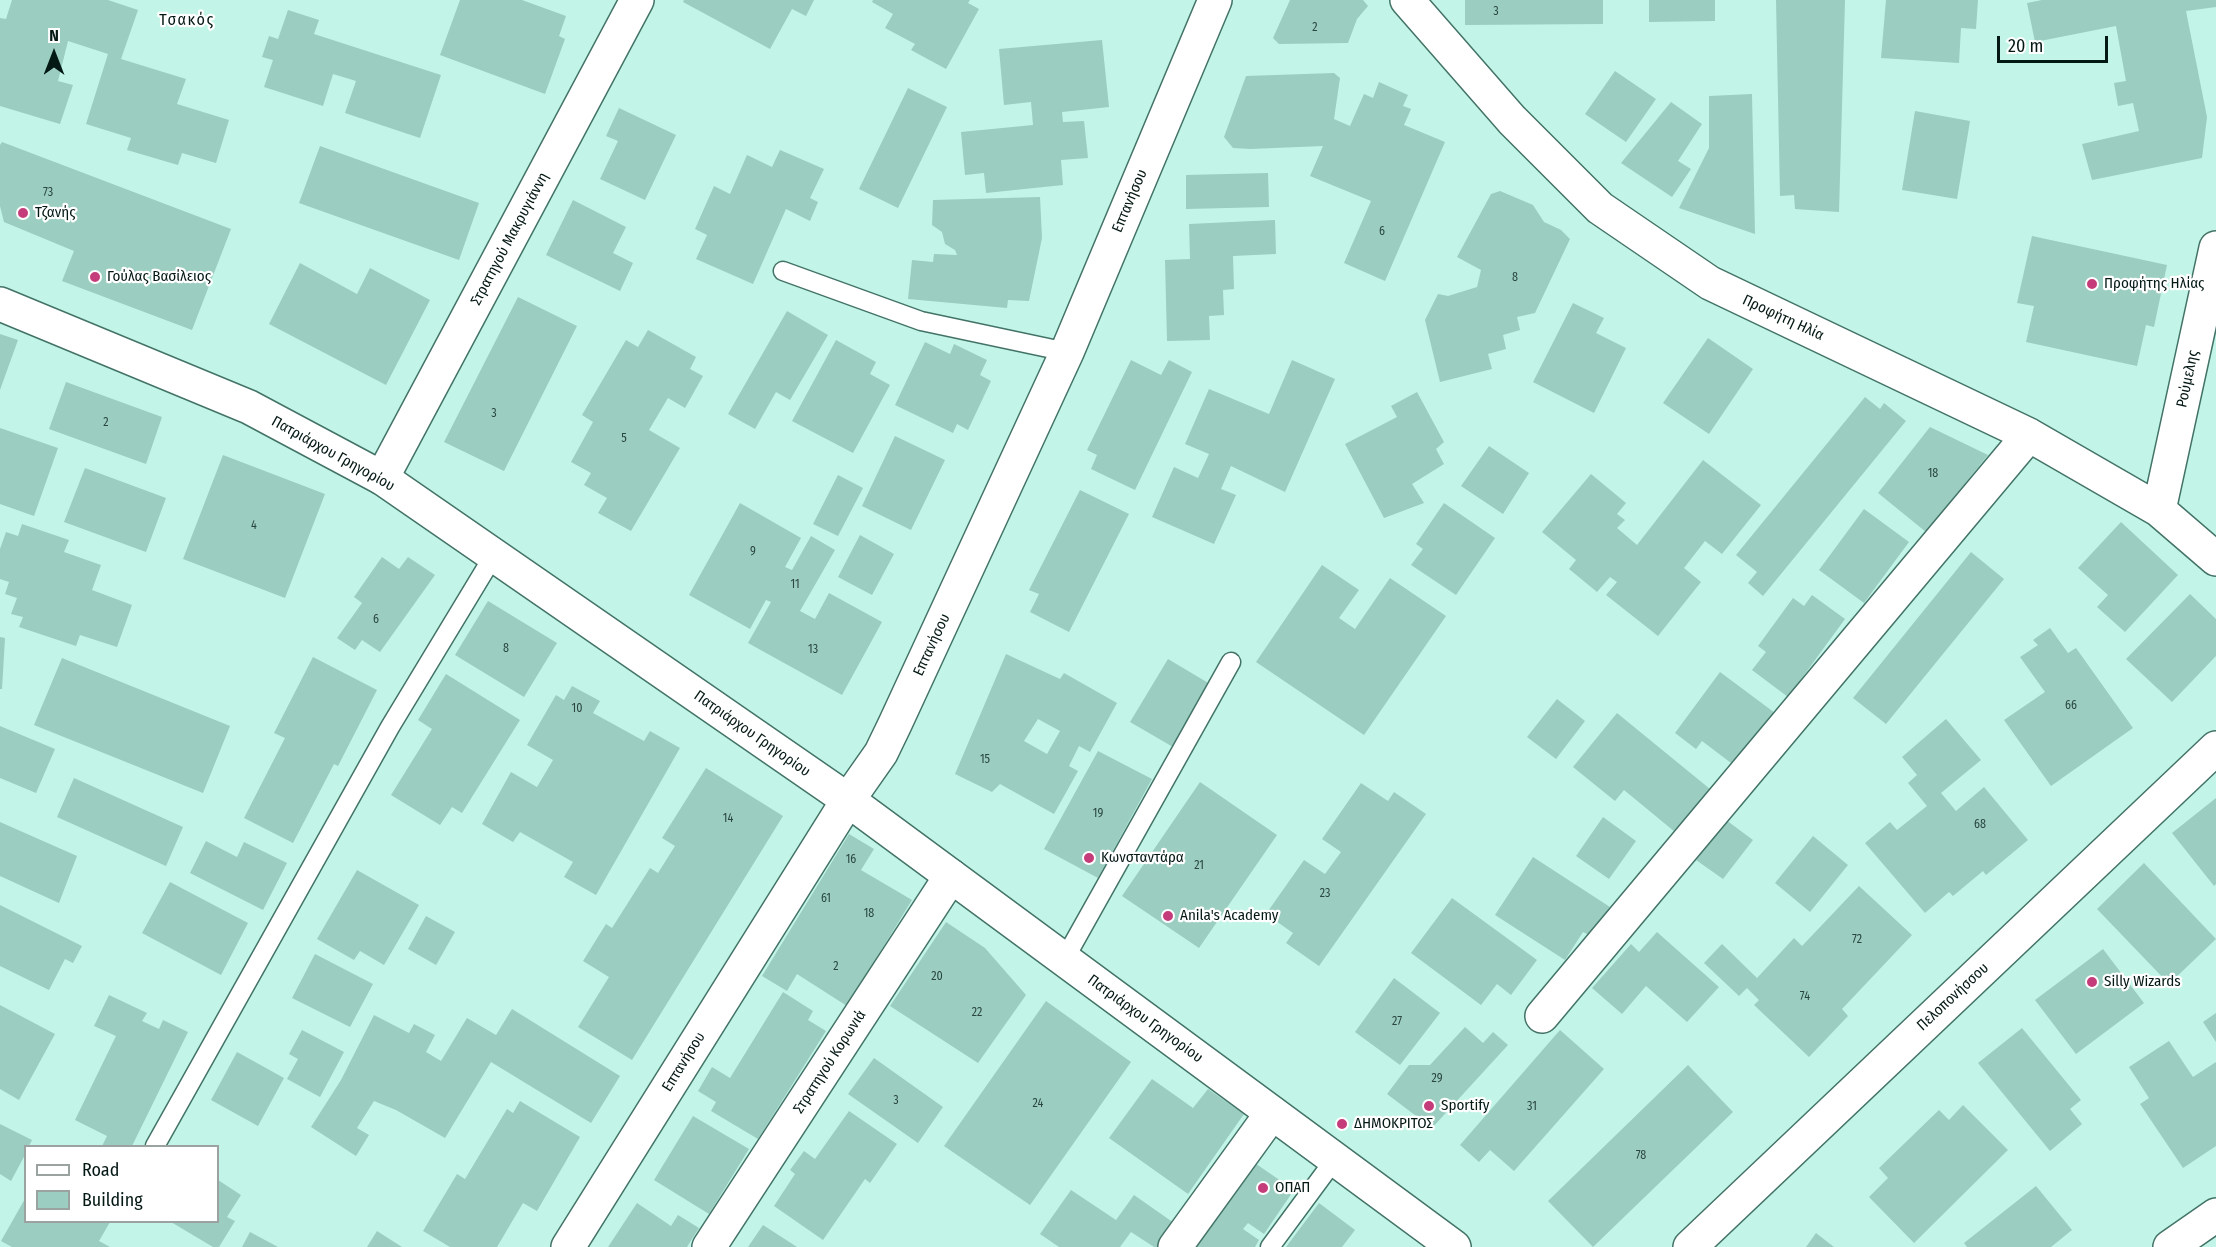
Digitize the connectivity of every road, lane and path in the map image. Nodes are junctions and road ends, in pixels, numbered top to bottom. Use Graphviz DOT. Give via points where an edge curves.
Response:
graph roads {
  1 [pos="637,0"];
  2 [pos="1215,0"];
  3 [pos="1407,0"];
  4 [pos="2216,248"];
  5 [pos="783,271"];
  6 [pos="0,304"];
  7 [pos="1067,352"];
  8 [pos="2029,435"];
  9 [pos="382,478"];
  10 [pos="2160,510"];
  11 [pos="494,555"];
  12 [pos="2216,559"];
  13 [pos="1231,662"];
  14 [pos="2216,748"];
  15 [pos="848,800"];
  16 [pos="951,876"];
  17 [pos="1064,960"];
  18 [pos="1542,1016"];
  19 [pos="1272,1113"];
  20 [pos="156,1145"];
  21 [pos="1335,1159"];
  22 [pos="2216,1215"];
  23 [pos="568,1247"];
  24 [pos="709,1247"];
  25 [pos="1175,1247"];
  26 [pos="1270,1247"];
  27 [pos="1454,1247"];
  28 [pos="1690,1247"];
  29 [pos="2170,1247"];
  1 -- 9 [label="street, Στρατηγού Μακρυγιάννη"];
  2 -- 7 [label="street, Επτανήσου"];
  3 -- 8 [label="street, Προφήτη Ηλία" via="1512,120 1600,208 1710,283"];
  4 -- 10 [label="street, Ρούμελης"];
  5 -- 7 [label="lane" via="921,321"];
  6 -- 9 [label="street, Πατριάρχου Γρηγορίου" via="249,407"];
  7 -- 15 [label="street, Επτανήσου" via="886,744"];
  8 -- 10 [label="street, Προφήτη Ηλία"];
  8 -- 18 [label="street"];
  9 -- 11 [label="street, Πατριάρχου Γρηγορίου"];
  10 -- 12 [label="street, Προφήτη Ηλία"];
  11 -- 15 [label="street, Πατριάρχου Γρηγορίου"];
  11 -- 20 [label="lane" via="390,727"];
  13 -- 17 [label="lane"];
  14 -- 28 [label="street, Πελοπονήσσου"];
  15 -- 16 [label="street, Πατριάρχου Γρηγορίου"];
  15 -- 23 [label="street, Επτανήσου"];
  16 -- 17 [label="street, Πατριάρχου Γρηγορίου"];
  16 -- 24 [label="street, Στρατηγού Κορωνιά"];
  17 -- 19 [label="street, Πατριάρχου Γρηγορίου"];
  19 -- 21 [label="street, Πατριάρχου Γρηγορίου"];
  19 -- 25 [label="street"];
  21 -- 26 [label="lane"];
  21 -- 27 [label="street, Πατριάρχου Γρηγορίου"];
  22 -- 29 [label="street"];
}
